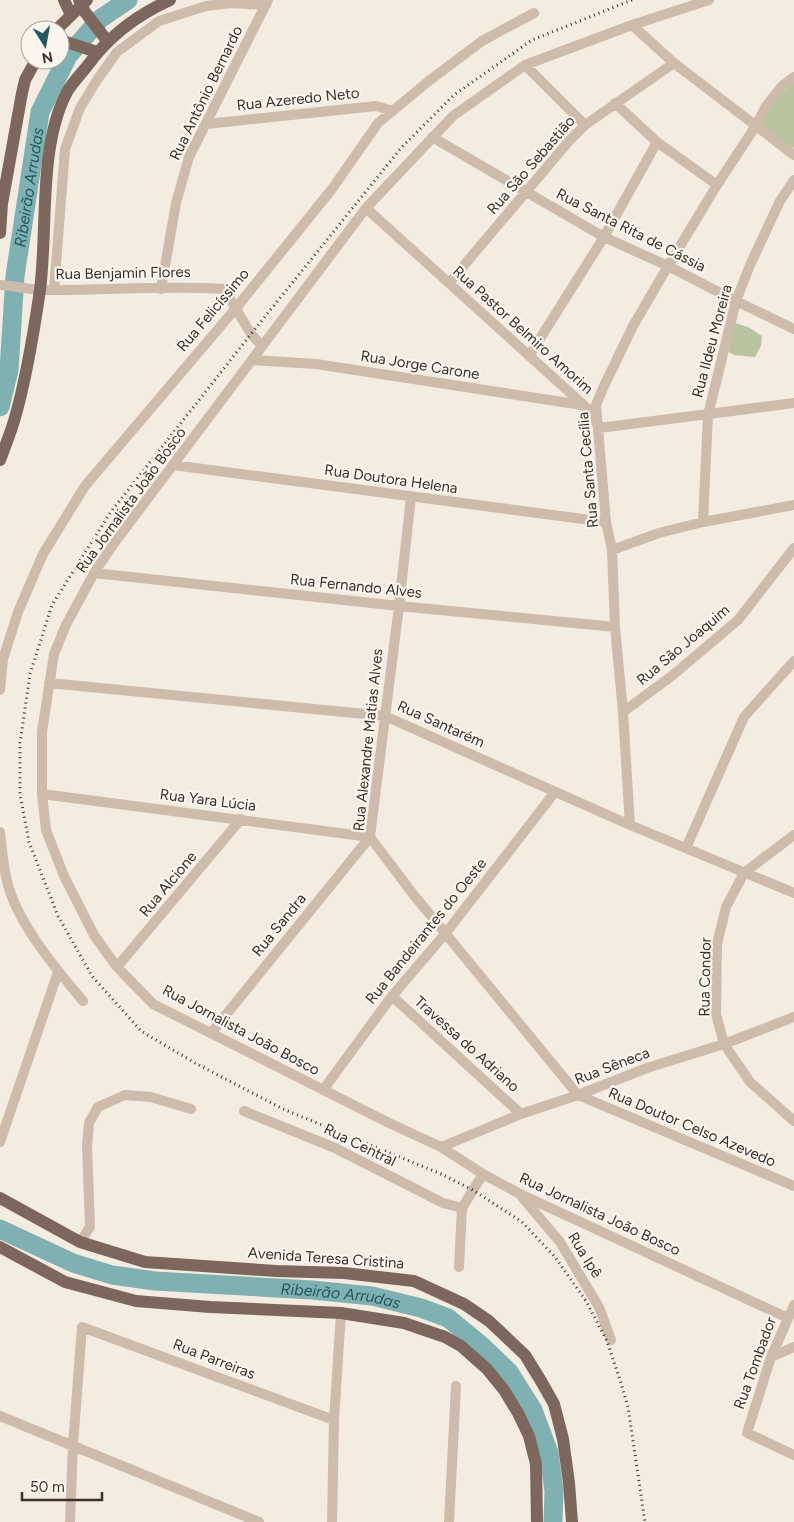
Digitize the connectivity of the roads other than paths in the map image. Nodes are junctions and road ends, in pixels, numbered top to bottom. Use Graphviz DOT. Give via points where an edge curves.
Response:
graph roads {
  1 [pos="64,0"];
  2 [pos="170,0"];
  3 [pos="709,0"];
  4 [pos="267,2"];
  5 [pos="83,4"];
  6 [pos="534,13"];
  7 [pos="71,15"];
  8 [pos="66,20"];
  9 [pos="632,25"];
  10 [pos="106,39"];
  11 [pos="70,43"];
  12 [pos="94,50"];
  13 [pos="674,63"];
  14 [pos="525,65"];
  15 [pos="30,70"];
  16 [pos="794,77"];
  17 [pos="615,103"];
  18 [pos="393,111"];
  19 [pos="206,124"];
  20 [pos="585,125"];
  21 [pos="755,127"];
  22 [pos="73,128"];
  23 [pos="53,131"];
  24 [pos="432,137"];
  25 [pos="657,142"];
  26 [pos="794,155"];
  27 [pos="794,180"];
  28 [pos="717,185"];
  29 [pos="526,192"];
  30 [pos="46,201"];
  31 [pos="61,201"];
  32 [pos="366,208"];
  33 [pos="0,233"];
  34 [pos="604,237"];
  35 [pos="57,250"];
  36 [pos="42,252"];
  37 [pos="668,266"];
  38 [pos="449,283"];
  39 [pos="2,285"];
  40 [pos="36,289"];
  41 [pos="161,289"];
  42 [pos="54,290"];
  43 [pos="736,301"];
  44 [pos="236,308"];
  45 [pos="794,329"];
  46 [pos="262,346"];
  47 [pos="529,356"];
  48 [pos="252,360"];
  49 [pos="794,404"];
  50 [pos="582,406"];
  51 [pos="708,415"];
  52 [pos="599,428"];
  53 [pos="0,460"];
  54 [pos="173,465"];
  55 [pos="410,497"];
  56 [pos="794,504"];
  57 [pos="606,522"];
  58 [pos="703,522"];
  59 [pos="794,548"];
  60 [pos="612,550"];
  61 [pos="94,574"];
  62 [pos="399,606"];
  63 [pos="615,627"];
  64 [pos="2,659"];
  65 [pos="794,661"];
  66 [pos="49,683"];
  67 [pos="0,690"];
  68 [pos="623,712"];
  69 [pos="385,716"];
  70 [pos="555,792"];
  71 [pos="42,794"];
  72 [pos="241,819"];
  73 [pos="630,825"];
  74 [pos="0,832"];
  75 [pos="794,835"];
  76 [pos="370,837"];
  77 [pos="686,848"];
  78 [pos="3,871"];
  79 [pos="744,873"];
  80 [pos="794,893"];
  81 [pos="445,934"];
  82 [pos="117,967"];
  83 [pos="58,972"];
  84 [pos="392,996"];
  85 [pos="83,1001"];
  86 [pos="794,1017"];
  87 [pos="212,1032"];
  88 [pos="724,1044"];
  89 [pos="323,1090"];
  90 [pos="578,1095"];
  91 [pos="191,1109"];
  92 [pos="244,1111"];
  93 [pos="521,1114"];
  94 [pos="794,1121"];
  95 [pos="0,1142"];
  96 [pos="441,1147"];
  97 [pos="483,1174"];
  98 [pos="794,1186"];
  99 [pos="520,1194"];
  100 [pos="0,1198"];
  101 [pos="462,1208"];
  102 [pos="80,1242"];
  103 [pos="0,1247"];
  104 [pos="459,1267"];
  105 [pos="794,1305"];
  106 [pos="341,1313"];
  107 [pos="788,1318"];
  108 [pos="611,1340"];
  109 [pos="794,1347"];
  110 [pos="771,1357"];
  111 [pos="456,1386"];
  112 [pos="0,1416"];
  113 [pos="334,1420"];
  114 [pos="73,1445"];
  115 [pos="794,1455"];
  116 [pos="70,1522"];
  117 [pos="259,1522"];
  118 [pos="332,1522"];
  119 [pos="449,1522"];
  120 [pos="537,1522"];
  121 [pos="572,1522"];
  1 -- 7 [label="main road"];
  2 -- 10 [label="main road" via="155,6"];
  3 -- 9 [label="street, Rua Jornalista João Bosco"];
  4 -- 19 [label="street, Rua Antônio Bernardo"];
  4 -- 22 [label="street" via="206,6 159,20 117,52 80,108"];
  5 -- 7 [label="main road"];
  5 -- 10 [label="main road"];
  6 -- 18 [label="street, Rua Felicíssimo" via="482,41"];
  7 -- 8 [label="main road"];
  9 -- 13 [label="street"];
  9 -- 14 [label="street, Rua Jornalista João Bosco"];
  10 -- 12 [label="main road"];
  11 -- 12 [label="main road"];
  12 -- 23 [label="main road" via="67,92"];
  13 -- 17 [label="street, Rua São Sebastião"];
  13 -- 21 [label="street"];
  14 -- 20 [label="street"];
  14 -- 24 [label="street, Rua Jornalista João Bosco" via="453,116"];
  15 -- 33 [label="main road" via="22,93 2,204"];
  16 -- 21 [label="street, Rua Santa Cecília" via="766,106"];
  17 -- 20 [label="street, Rua São Sebastião"];
  17 -- 25 [label="street"];
  18 -- 19 [label="street, Rua Azeredo Neto" via="376,106"];
  18 -- 44 [label="street, Rua Felicíssimo" via="378,123 332,189"];
  19 -- 41 [label="street, Rua Antônio Bernardo" via="189,157 176,203"];
  20 -- 29 [label="street, Rua São Sebastião"];
  21 -- 26 [label="street"];
  21 -- 28 [label="street, Rua Santa Cecília"];
  22 -- 23 [label="street"];
  22 -- 31 [label="street" via="65,148"];
  23 -- 30 [label="main road"];
  24 -- 29 [label="street, Rua Santa Rita de Cássia"];
  24 -- 32 [label="street, Rua Jornalista João Bosco"];
  25 -- 28 [label="street"];
  25 -- 34 [label="street"];
  27 -- 43 [label="street, Rua Ildeu Moreira" via="780,201"];
  28 -- 37 [label="street, Rua Santa Cecília"];
  29 -- 34 [label="street, Rua Santa Rita de Cássia"];
  29 -- 38 [label="street, Rua São Sebastião"];
  30 -- 31 [label="street"];
  30 -- 36 [label="main road"];
  31 -- 35 [label="street"];
  32 -- 38 [label="street, Rua Pastor Belmiro Amorim"];
  32 -- 46 [label="street, Rua Jornalista João Bosco"];
  34 -- 37 [label="street, Rua Santa Rita de Cássia"];
  34 -- 47 [label="street"];
  35 -- 36 [label="street"];
  35 -- 42 [label="street"];
  36 -- 40 [label="main road"];
  37 -- 43 [label="street, Rua Santa Rita de Cássia"];
  37 -- 52 [label="street, Rua Santa Cecília" via="633,326 604,386 596,405"];
  38 -- 47 [label="street, Rua Pastor Belmiro Amorim"];
  39 -- 40 [label="street, Rua Benjamin Flores"];
  40 -- 42 [label="street, Rua Benjamin Flores"];
  40 -- 53 [label="main road" via="24,376"];
  41 -- 42 [label="street, Rua Benjamin Flores"];
  41 -- 44 [label="street, Rua Benjamin Flores" via="224,289"];
  43 -- 45 [label="street, Rua Santa Rita de Cássia"];
  43 -- 51 [label="street, Rua Ildeu Moreira"];
  44 -- 46 [label="street"];
  44 -- 64 [label="street, Rua Felicíssimo" via="85,486 43,554"];
  46 -- 48 [label="street, Rua Jornalista João Bosco"];
  47 -- 50 [label="street, Rua Pastor Belmiro Amorim"];
  48 -- 50 [label="street, Rua Jorge Carone" via="316,364"];
  48 -- 54 [label="street, Rua Jornalista João Bosco"];
  49 -- 51 [label="street"];
  50 -- 52 [label="street, Rua Pastor Belmiro Amorim" via="588,409"];
  51 -- 52 [label="street"];
  51 -- 58 [label="street, Rua Ildeu Moreira"];
  52 -- 57 [label="street, Rua Santa Cecília"];
  54 -- 55 [label="street, Rua Doutora Helena"];
  54 -- 61 [label="street, Rua Jornalista João Bosco"];
  55 -- 57 [label="street, Rua Doutora Helena"];
  55 -- 62 [label="street, Rua Alexandre Matias Alves"];
  56 -- 58 [label="street"];
  57 -- 60 [label="street, Rua Santa Cecília"];
  58 -- 60 [label="street"];
  59 -- 68 [label="street, Rua São Joaquim" via="738,620"];
  60 -- 63 [label="street, Rua Santa Cecília"];
  61 -- 62 [label="street, Rua Fernando Alves"];
  61 -- 66 [label="street, Rua Jornalista João Bosco" via="63,632 54,654"];
  62 -- 63 [label="street, Rua Fernando Alves"];
  62 -- 69 [label="street, Rua Alexandre Matias Alves"];
  63 -- 68 [label="street, Rua Santa Cecília"];
  64 -- 67 [label="street, Rua Felicíssimo"];
  65 -- 77 [label="street" via="744,717"];
  66 -- 69 [label="street, Rua Santarém"];
  66 -- 71 [label="street, Rua Jornalista João Bosco" via="42,732"];
  68 -- 73 [label="street, Rua Santa Cecília"];
  69 -- 70 [label="street, Rua Santarém"];
  69 -- 76 [label="street, Rua Alexandre Matias Alves"];
  70 -- 73 [label="street, Rua Santarém"];
  70 -- 81 [label="street, Rua Bandeirantes do Oeste"];
  71 -- 72 [label="street, Rua Yara Lúcia"];
  71 -- 82 [label="street, Rua Jornalista João Bosco" via="46,830 64,876 94,935"];
  72 -- 76 [label="street, Rua Yara Lúcia"];
  72 -- 82 [label="street, Rua Alcione"];
  73 -- 77 [label="street, Rua Santarém"];
  74 -- 78 [label="street"];
  75 -- 79 [label="street, Rua Condor"];
  76 -- 81 [label="street, Rua Alexandre Matias Alves"];
  76 -- 87 [label="street, Rua Sandra"];
  77 -- 79 [label="street, Rua Santarém"];
  78 -- 83 [label="street" via="25,924"];
  79 -- 80 [label="street, Rua Santarém"];
  79 -- 88 [label="street, Rua Condor" via="726,907 717,944 716,1014"];
  81 -- 84 [label="street, Rua Bandeirantes do Oeste"];
  81 -- 90 [label="street, Rua Alexandre Matias Alves"];
  82 -- 87 [label="street, Rua Jornalista João Bosco" via="153,1004"];
  83 -- 85 [label="street"];
  83 -- 95 [label="street"];
  84 -- 89 [label="street, Rua Bandeirantes do Oeste"];
  84 -- 93 [label="street, Travessa do Adriano"];
  86 -- 88 [label="street, Rua Sêneca"];
  87 -- 89 [label="street, Rua Jornalista João Bosco"];
  88 -- 90 [label="street, Rua Sêneca" via="647,1068"];
  88 -- 94 [label="street, Rua Condor" via="750,1082"];
  89 -- 96 [label="street, Rua Jornalista João Bosco"];
  90 -- 93 [label="street, Rua Sêneca"];
  90 -- 98 [label="street, Rua Doutor Celso Azevedo"];
  91 -- 102 [label="street" via="151,1097 125,1095 98,1107 89,1123 87,1146 90,1227"];
  92 -- 101 [label="street, Rua Central" via="335,1148 443,1203"];
  93 -- 96 [label="street, Rua Sêneca"];
  96 -- 97 [label="street, Rua Jornalista João Bosco"];
  97 -- 99 [label="street, Rua Jornalista João Bosco"];
  97 -- 101 [label="street"];
  99 -- 107 [label="street, Rua Jornalista João Bosco"];
  99 -- 108 [label="street, Rua Ipê" via="560,1242 599,1307"];
  100 -- 102 [label="main road, Avenida Teresa Cristina"];
  101 -- 104 [label="street"];
  102 -- 121 [label="main road, Avenida Teresa Cristina" via="145,1262 344,1273 414,1281 464,1304 489,1321 525,1356 554,1404 570,1483"];
  103 -- 106 [label="main road" via="65,1282 136,1301"];
  105 -- 107 [label="street, Rua Tombador"];
  106 -- 113 [label="street"];
  106 -- 120 [label="main road" via="404,1323 445,1337 461,1346 487,1369 513,1405 529,1436 536,1464"];
  107 -- 110 [label="street, Rua Tombador"];
  109 -- 110 [label="street"];
  110 -- 115 [label="street, Rua Tombador" via="746,1433"];
  111 -- 119 [label="street"];
  112 -- 114 [label="street"];
  113 -- 114 [label="street, Rua Parreiras" via="82,1327"];
  113 -- 118 [label="street"];
  114 -- 116 [label="street"];
  114 -- 117 [label="street"];
}
